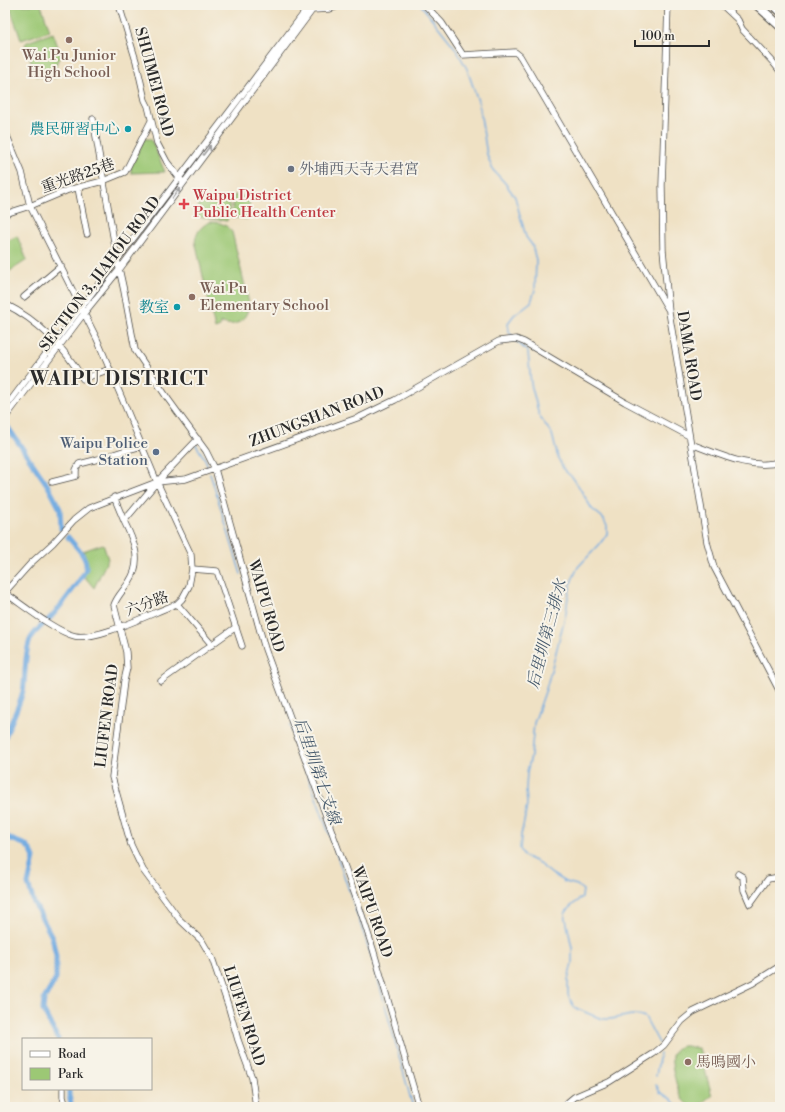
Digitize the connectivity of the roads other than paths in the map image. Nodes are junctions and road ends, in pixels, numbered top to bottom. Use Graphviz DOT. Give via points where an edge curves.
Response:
graph roads {
  1 [pos="120,5"];
  2 [pos="341,5"];
  3 [pos="424,5"];
  4 [pos="668,5"];
  5 [pos="722,5"];
  6 [pos="757,5"];
  7 [pos="774,5"];
  8 [pos="311,6"];
  9 [pos="780,11"];
  10 [pos="780,26"];
  11 [pos="780,71"];
  12 [pos="93,119"];
  13 [pos="151,121"];
  14 [pos="5,131"];
  15 [pos="182,180"];
  16 [pos="103,181"];
  17 [pos="78,188"];
  18 [pos="30,206"];
  19 [pos="5,214"];
  20 [pos="87,234"];
  21 [pos="117,259"];
  22 [pos="61,266"];
  23 [pos="119,270"];
  24 [pos="24,297"];
  25 [pos="5,304"];
  26 [pos="80,307"];
  27 [pos="85,312"];
  28 [pos="669,312"];
  29 [pos="54,342"];
  30 [pos="60,347"];
  31 [pos="110,369"];
  32 [pos="5,408"];
  33 [pos="5,418"];
  34 [pos="690,436"];
  35 [pos="198,439"];
  36 [pos="691,444"];
  37 [pos="142,446"];
  38 [pos="780,462"];
  39 [pos="215,469"];
  40 [pos="52,482"];
  41 [pos="157,482"];
  42 [pos="114,498"];
  43 [pos="124,521"];
  44 [pos="192,569"];
  45 [pos="5,592"];
  46 [pos="177,604"];
  47 [pos="120,627"];
  48 [pos="236,627"];
  49 [pos="212,645"];
  50 [pos="242,646"];
  51 [pos="161,681"];
  52 [pos="780,692"];
  53 [pos="738,874"];
  54 [pos="780,877"];
  55 [pos="780,966"];
  56 [pos="63,1090"];
  57 [pos="66,1107"];
  58 [pos="256,1107"];
  59 [pos="419,1107"];
  60 [pos="562,1107"];
  1 -- 13 [label="street, SHUIMEI ROAD"];
  2 -- 8 [label="street" via="330,9"];
  3 -- 28 [label="street" via="442,23 463,55 515,52 520,56"];
  4 -- 28 [label="street, DAMA ROAD" via="662,229"];
  5 -- 11 [label="street" via="738,20 742,29"];
  6 -- 10 [label="highway"];
  7 -- 9 [label="highway"];
  8 -- 15 [label="street"];
  12 -- 16 [label="street, WAIPU ROAD"];
  13 -- 15 [label="street, SHUIMEI ROAD" via="157,143 167,162"];
  13 -- 16 [label="street, 重光路25巷" via="125,172"];
  14 -- 18 [label="street" via="22,172"];
  15 -- 21 [label="street, SECTION 3, JIAHOU ROAD"];
  23 -- 15 [label="street, SECTION 3, JIAHOU ROAD, one-way"];
  16 -- 17 [label="street, 重光路25巷"];
  16 -- 21 [label="street, WAIPU ROAD"];
  17 -- 18 [label="street, 重光路25巷"];
  17 -- 20 [label="street"];
  18 -- 19 [label="street, 重光路25巷"];
  18 -- 22 [label="street"];
  21 -- 23 [label="street, WAIPU ROAD"];
  21 -- 26 [label="street, SECTION 3, JIAHOU ROAD"];
  22 -- 24 [label="street"];
  22 -- 26 [label="street"];
  23 -- 27 [label="street, SECTION 3, JIAHOU ROAD"];
  23 -- 35 [label="street, WAIPU ROAD" via="135,350"];
  25 -- 29 [label="street" via="20,311 40,326"];
  26 -- 27 [label="street"];
  26 -- 29 [label="street, SECTION 3, JIAHOU ROAD"];
  27 -- 30 [label="street, SECTION 3, JIAHOU ROAD"];
  27 -- 31 [label="street"];
  28 -- 34 [label="street, DAMA ROAD"];
  29 -- 30 [label="street"];
  29 -- 32 [label="street, SECTION 3, JIAHOU ROAD"];
  30 -- 31 [label="street" via="83,379"];
  30 -- 33 [label="street, SECTION 3, JIAHOU ROAD"];
  31 -- 37 [label="street"];
  34 -- 36 [label="street, DAMA ROAD"];
  34 -- 39 [label="street, ZHUNGSHAN ROAD" via="516,339 499,341 489,346 360,417"];
  35 -- 39 [label="street, WAIPU ROAD"];
  35 -- 41 [label="street"];
  36 -- 38 [label="street" via="723,456 759,465"];
  36 -- 52 [label="street, DAMA ROAD" via="706,542 714,567"];
  37 -- 40 [label="street" via="78,464 76,476"];
  37 -- 41 [label="street"];
  39 -- 41 [label="street, ZHUNGSHAN ROAD" via="186,479"];
  39 -- 59 [label="street, WAIPU ROAD" via="265,649 358,903"];
  41 -- 42 [label="street, ZHUNGSHAN ROAD"];
  41 -- 43 [label="street"];
  41 -- 44 [label="street" via="191,555"];
  42 -- 43 [label="street, LIUFEN ROAD"];
  42 -- 45 [label="street, ZHUNGSHAN ROAD" via="89,508 74,520"];
  43 -- 47 [label="street, LIUFEN ROAD" via="134,542 137,561 135,571 114,605"];
  44 -- 46 [label="street" via="189,586"];
  44 -- 48 [label="street" via="217,571"];
  45 -- 47 [label="street, 六分路" via="61,631 75,636 85,637"];
  46 -- 47 [label="street, 六分路"];
  46 -- 49 [label="street, 六分路"];
  47 -- 58 [label="street, LIUFEN ROAD" via="127,668 112,777 117,798 131,845 143,870 180,920 202,941 212,958 252,1078"];
  48 -- 49 [label="street"];
  48 -- 50 [label="street"];
  49 -- 51 [label="street"];
  53 -- 54 [label="street" via="743,877 744,890 750,904 768,878"];
  55 -- 60 [label="street" via="753,983 693,1012 653,1054 609,1082 574,1097"];
  56 -- 57 [label="street"];
}
